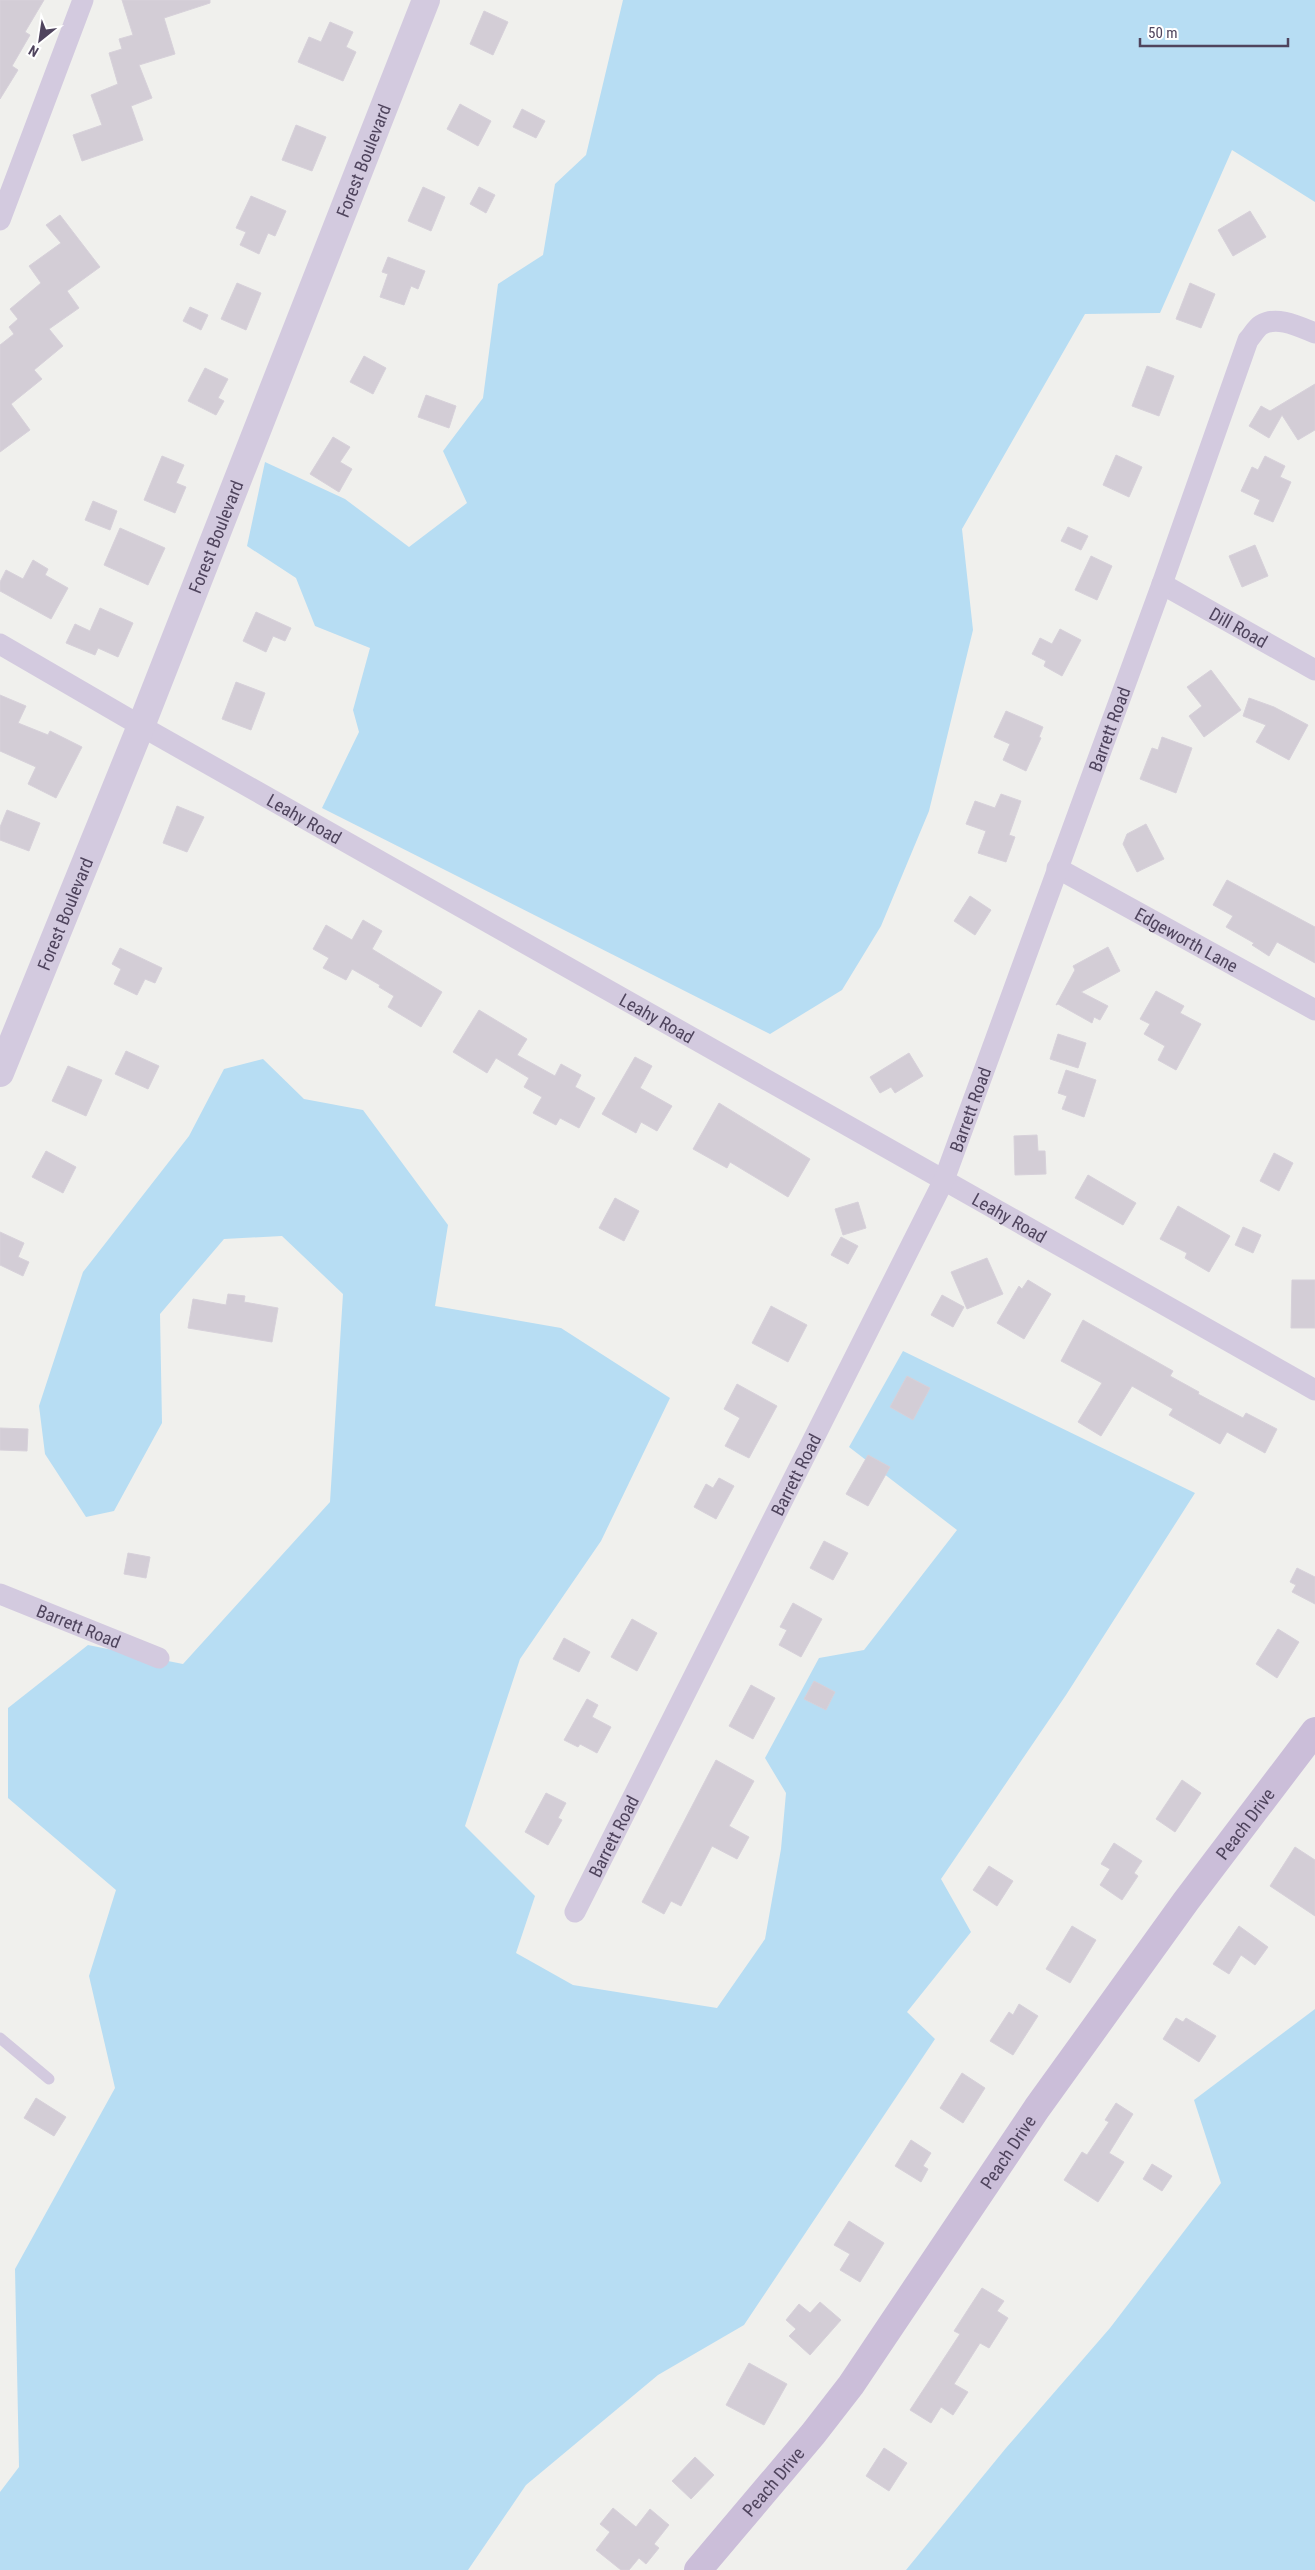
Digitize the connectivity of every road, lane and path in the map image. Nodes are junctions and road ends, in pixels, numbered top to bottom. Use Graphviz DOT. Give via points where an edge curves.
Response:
graph roads {
  1 [pos="83,0"];
  2 [pos="426,0"];
  3 [pos="0,220"];
  4 [pos="1315,334"];
  5 [pos="1162,584"];
  6 [pos="0,644"];
  7 [pos="1315,670"];
  8 [pos="141,726"];
  9 [pos="1058,868"];
  10 [pos="1315,1010"];
  11 [pos="0,1073"];
  12 [pos="944,1180"];
  13 [pos="1315,1390"];
  14 [pos="0,1594"];
  15 [pos="159,1658"];
  16 [pos="1315,1731"];
  17 [pos="575,1912"];
  18 [pos="0,2038"];
  19 [pos="49,2079"];
  20 [pos="698,2570"];
  1 -- 3 [label="street"];
  2 -- 8 [label="street, Forest Boulevard"];
  4 -- 5 [label="street, Barrett Road" via="1293,324 1274,321 1261,325 1248,340"];
  5 -- 7 [label="street, Dill Road"];
  5 -- 9 [label="street, Barrett Road"];
  6 -- 8 [label="street, Leahy Road"];
  8 -- 11 [label="street, Forest Boulevard"];
  8 -- 12 [label="street, Leahy Road"];
  9 -- 10 [label="street, Edgeworth Lane"];
  9 -- 12 [label="street, Barrett Road"];
  12 -- 13 [label="street, Leahy Road"];
  12 -- 17 [label="street, Barrett Road"];
  14 -- 15 [label="street, Barrett Road"];
  16 -- 20 [label="main road, Peach Drive" via="1037,2108 850,2385 813,2434"];
  18 -- 19 [label="lane"];
}
